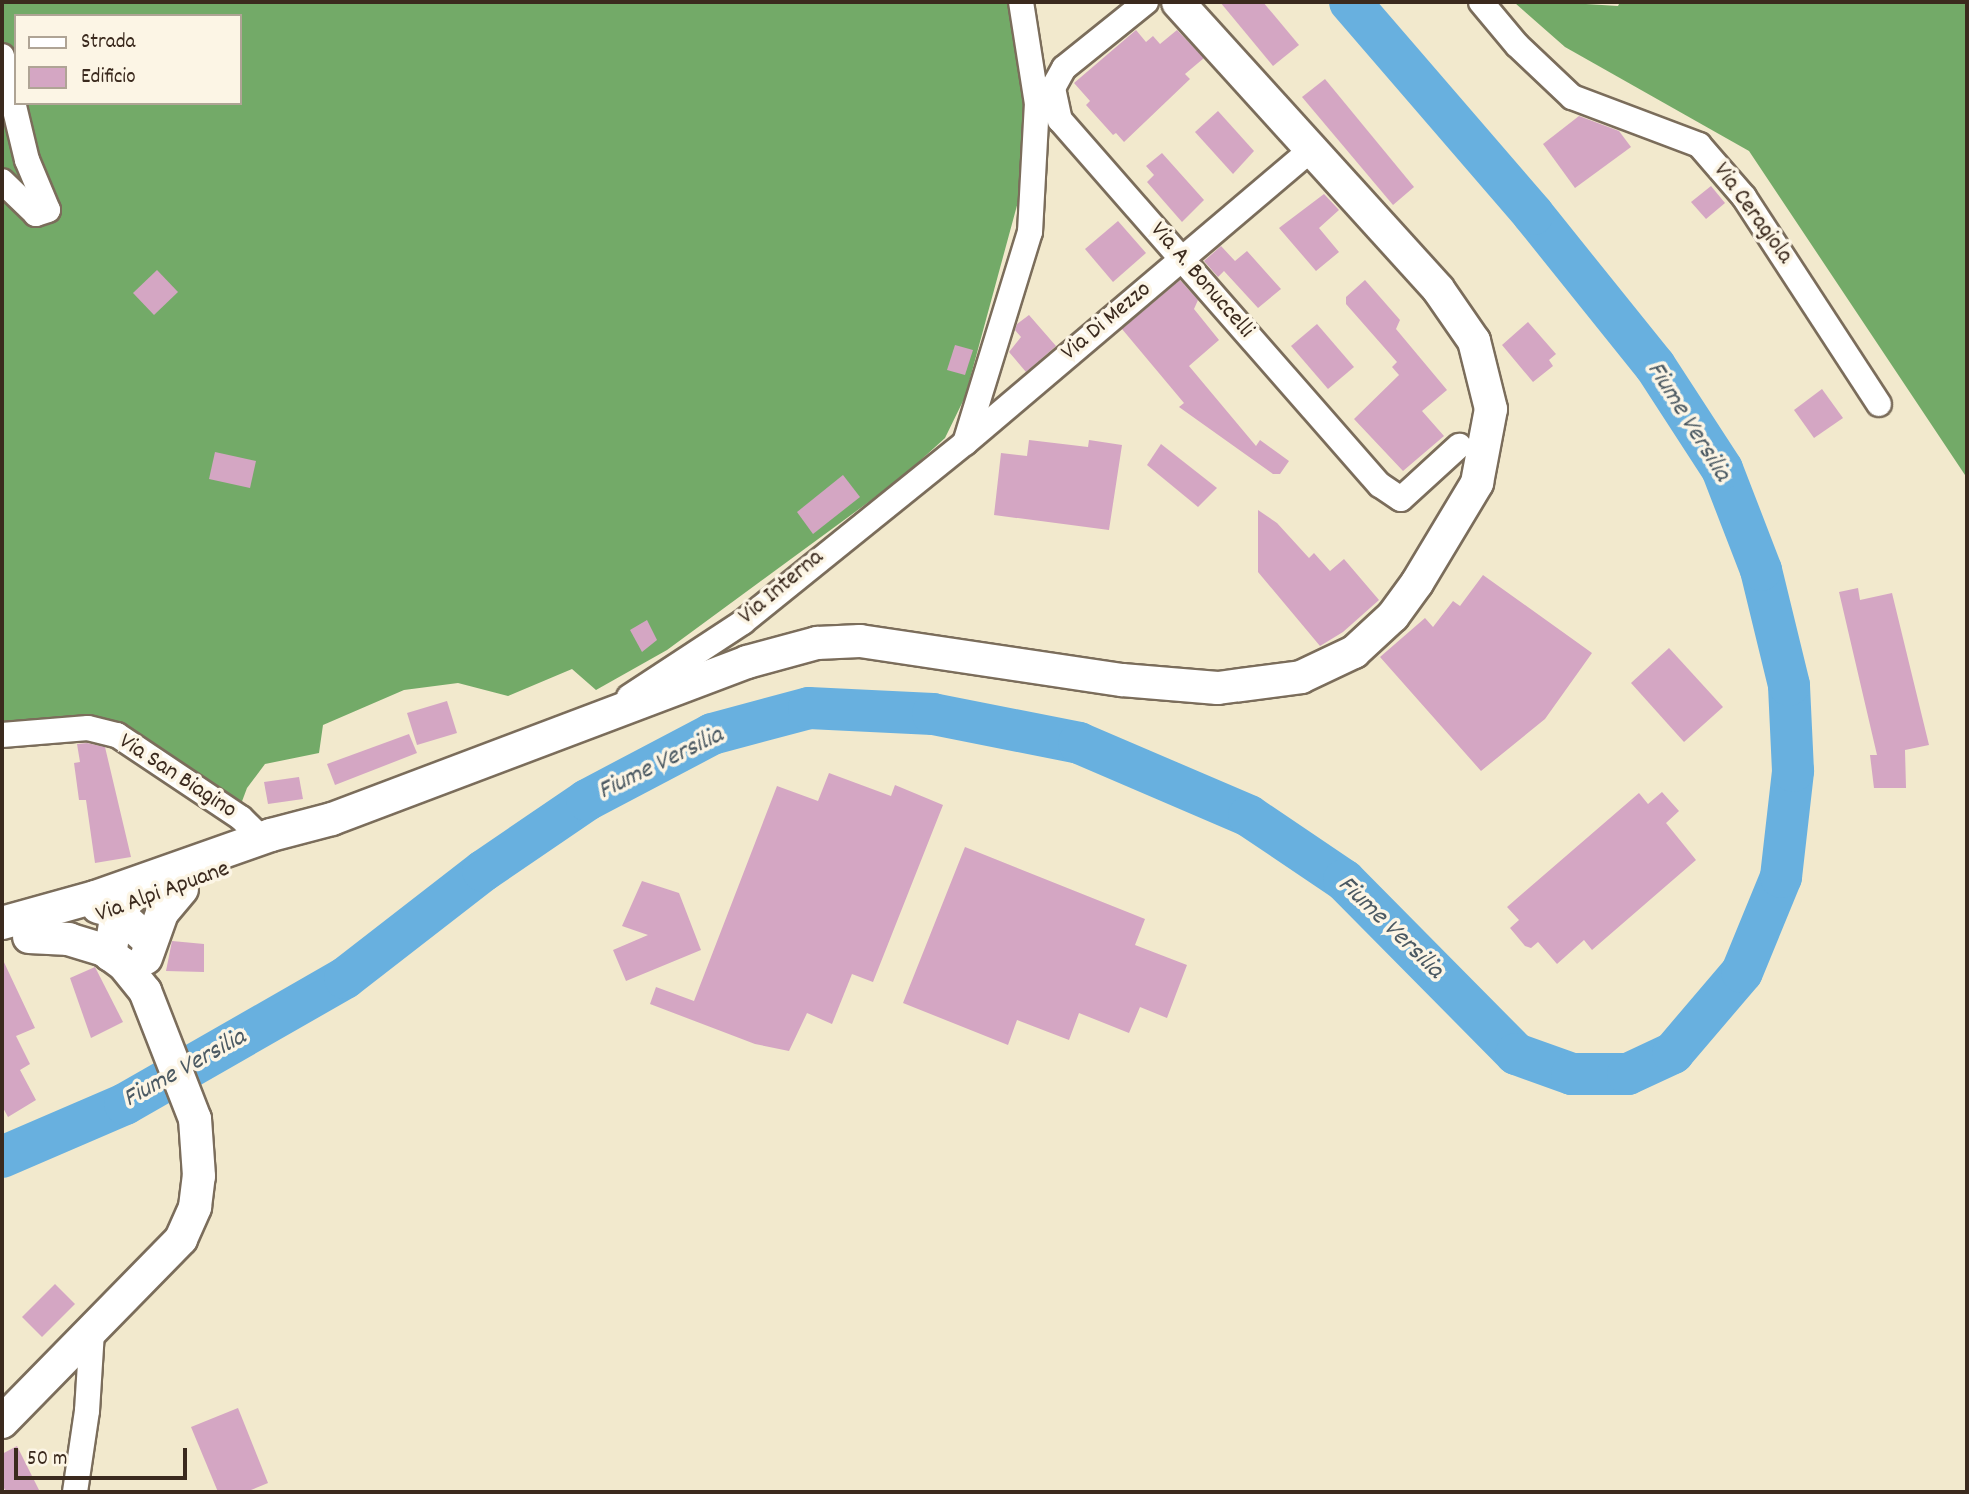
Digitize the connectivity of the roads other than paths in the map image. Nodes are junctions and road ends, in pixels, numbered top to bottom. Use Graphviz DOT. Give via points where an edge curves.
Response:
graph roads {
  1 [pos="1021,2"];
  2 [pos="1146,2"];
  3 [pos="1178,2"];
  4 [pos="1481,2"];
  5 [pos="2,56"];
  6 [pos="1313,148"];
  7 [pos="2,181"];
  8 [pos="1182,260"];
  9 [pos="1879,404"];
  10 [pos="965,443"];
  11 [pos="1459,446"];
  12 [pos="590,722"];
  13 [pos="2,735"];
  14 [pos="315,823"];
  15 [pos="261,838"];
  16 [pos="182,889"];
  17 [pos="110,903"];
  18 [pos="11,931"];
  19 [pos="149,942"];
  20 [pos="110,955"];
  21 [pos="150,1004"];
  22 [pos="92,1332"];
  23 [pos="2,1422"];
  24 [pos="75,1492"];
  1 -- 10 [label="street" via="1037,104 1030,232"];
  2 -- 8 [label="street, Via A. Bonuccelli" via="1064,68 1053,88 1059,120"];
  3 -- 6 [label="main road"];
  4 -- 9 [label="street, Via Ceragiola" via="1517,45 1572,97 1699,145 1745,197"];
  5 -- 7 [label="street" via="27,160 48,210 36,214"];
  6 -- 8 [label="street, Via Di Mezzo"];
  6 -- 12 [label="main road" via="1438,289 1474,341 1491,409 1476,484 1464,510 1393,616 1354,652 1301,677 1218,688 1122,680 860,641 817,643 747,662"];
  8 -- 10 [label="street, Via Di Mezzo"];
  8 -- 11 [label="street, Via A. Bonuccelli" via="1380,485 1401,499"];
  10 -- 12 [label="street, Via Interna" via="743,622"];
  12 -- 14 [label="main road"];
  13 -- 15 [label="street, Via San Biagino" via="88,728 117,735 241,818"];
  14 -- 15 [label="main road"];
  14 -- 16 [label="main road, Via Alpi Apuane" via="266,855"];
  15 -- 17 [label="main road"];
  16 -- 17 [label="main road, Via Alpi Apuane"];
  16 -- 19 [label="main road" via="162,913"];
  17 -- 18 [label="main road, Via Alpi Apuane"];
  17 -- 19 [label="main road"];
  17 -- 20 [label="main road"];
  18 -- 20 [label="main road" via="81,941"];
  19 -- 21 [label="main road"];
  20 -- 21 [label="main road"];
  21 -- 22 [label="main road" via="187,1099 199,1148 195,1207 181,1239"];
  22 -- 23 [label="main road"];
  22 -- 24 [label="street"];
}
